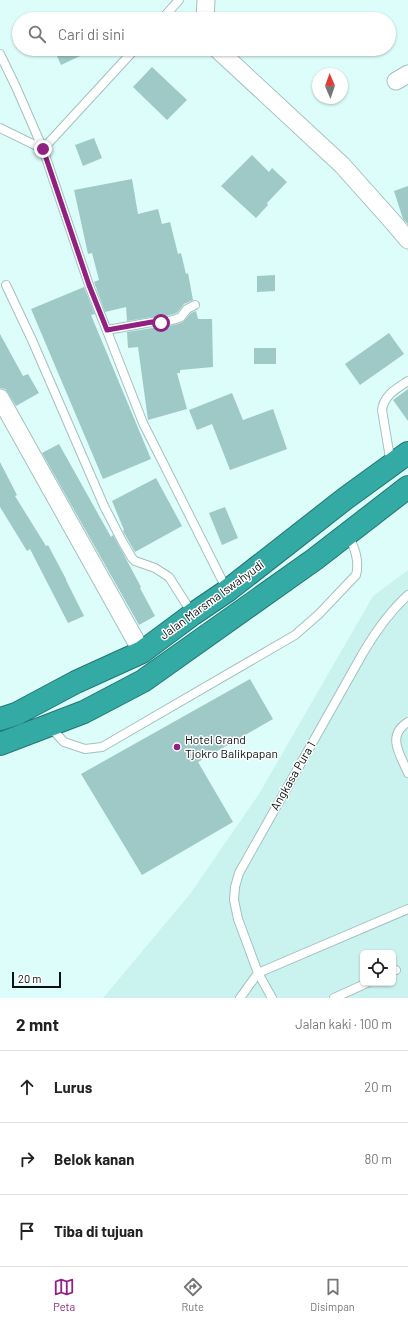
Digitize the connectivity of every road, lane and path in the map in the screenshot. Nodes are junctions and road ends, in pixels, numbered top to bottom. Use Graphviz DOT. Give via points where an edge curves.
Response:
graph roads {
  1 [pos="179,0"];
  2 [pos="206,0"];
  3 [pos="168,12"];
  4 [pos="205,12"];
  5 [pos="0,54"];
  6 [pos="129,56"];
  7 [pos="225,56"];
  8 [pos="0,128"];
  9 [pos="43,149"];
  10 [pos="408,240"];
  11 [pos="6,285"];
  12 [pos="195,305"];
  13 [pos="107,330"];
  14 [pos="408,381"];
  15 [pos="0,398"];
  16 [pos="400,459"];
  17 [pos="408,487"];
  18 [pos="348,533"];
  19 [pos="227,591"];
  20 [pos="408,595"];
  21 [pos="193,614"];
  22 [pos="142,652"];
  23 [pos="0,719"];
  24 [pos="408,722"];
  25 [pos="49,726"];
  26 [pos="0,744"];
  27 [pos="408,773"];
  28 [pos="408,909"];
  29 [pos="258,973"];
  30 [pos="360,986"];
  31 [pos="240,998"];
  32 [pos="272,998"];
  33 [pos="334,998"];
  1 -- 3 [label="lane"];
  2 -- 4 [label="street"];
  5 -- 9 [label="lane"];
  6 -- 9 [label="lane"];
  7 -- 10 [label="street" via="342,165"];
  8 -- 9 [label="lane"];
  9 -- 13 [label="lane"];
  11 -- 21 [label="lane" via="100,498 122,541 135,561 155,568 169,577"];
  12 -- 13 [label="lane" via="185,310 181,317 168,321"];
  13 -- 19 [label="lane" via="148,435"];
  14 -- 16 [label="lane" via="389,394 382,410"];
  15 -- 22 [label="street"];
  16 -- 19 [label="highway, Jalan Marsma Iswahyudi"];
  17 -- 18 [label="highway, Jalan Marsma Iswahyudi"];
  18 -- 25 [label="highway, Jalan Marsma Iswahyudi" via="143,681 84,712"];
  18 -- 25 [label="lane" via="356,550 356,575 319,614 295,634 102,747 85,749 64,742"];
  19 -- 21 [label="highway, Jalan Marsma Iswahyudi"];
  20 -- 29 [label="lane, Angkasa Pura 1" via="380,625 366,647 239,873 234,900 238,919"];
  21 -- 22 [label="highway, Jalan Marsma Iswahyudi"];
  22 -- 23 [label="highway, Jalan Marsma Iswahyudi" via="76,682 16,714"];
  24 -- 27 [label="lane" via="398,730 396,738"];
  25 -- 26 [label="highway, Jalan Marsma Iswahyudi"];
  28 -- 29 [label="lane"];
  29 -- 31 [label="lane"];
  29 -- 32 [label="lane, Angkasa Pura 1"];
  30 -- 33 [label="lane"];
}
